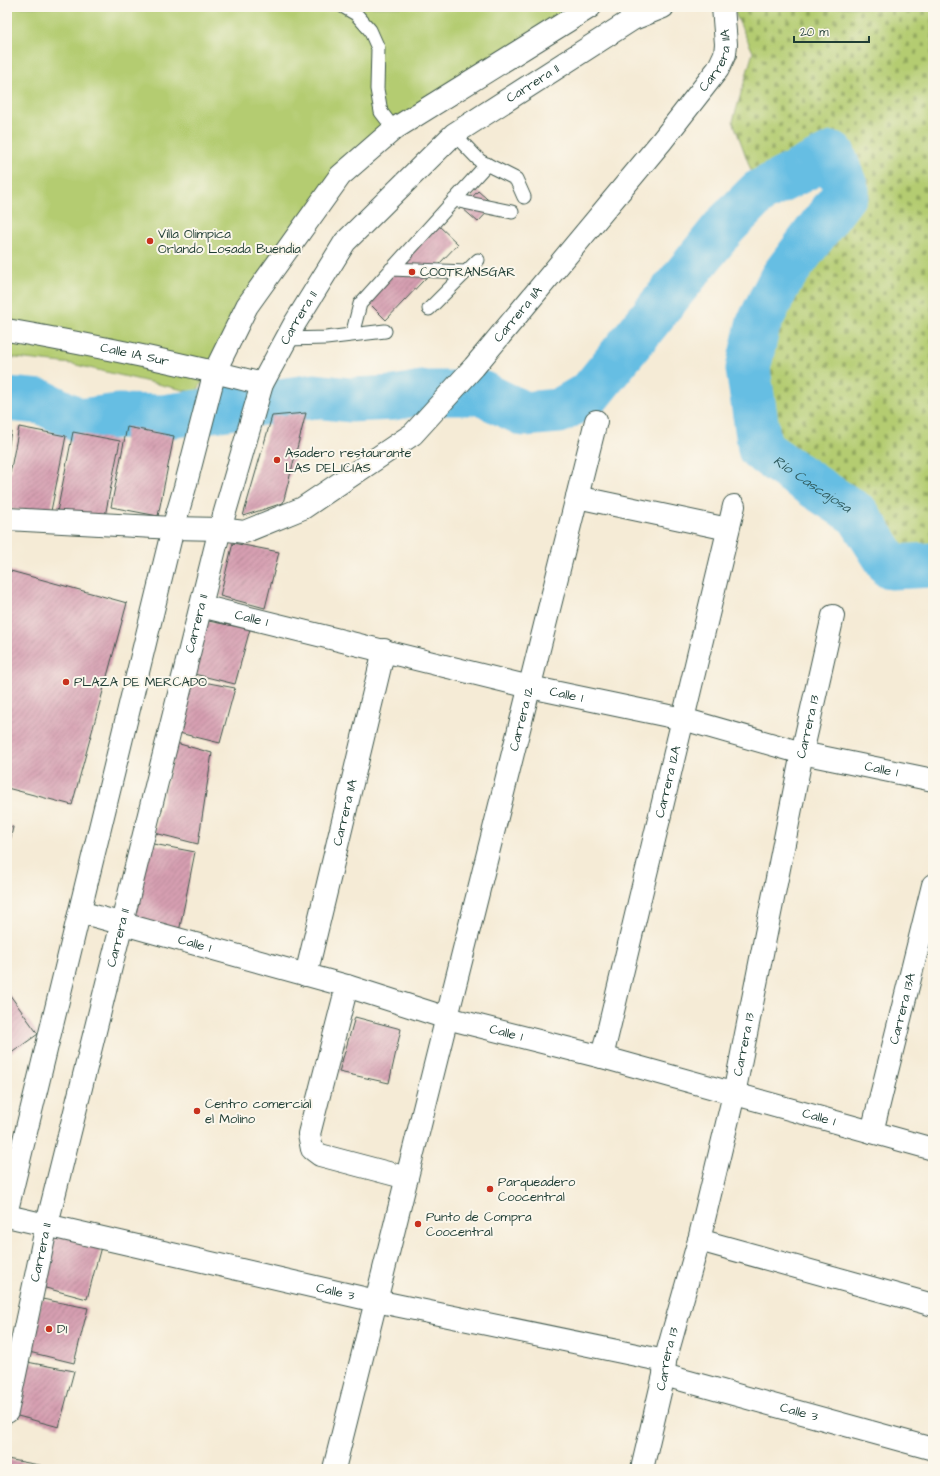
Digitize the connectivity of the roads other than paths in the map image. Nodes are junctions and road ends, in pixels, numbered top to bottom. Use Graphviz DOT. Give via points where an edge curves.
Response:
graph roads {
  1 [pos="344,7"];
  2 [pos="590,7"];
  3 [pos="663,7"];
  4 [pos="723,7"];
  5 [pos="394,129"];
  6 [pos="454,134"];
  7 [pos="487,164"];
  8 [pos="524,197"];
  9 [pos="454,200"];
  10 [pos="512,212"];
  11 [pos="478,260"];
  12 [pos="391,269"];
  13 [pos="466,272"];
  14 [pos="429,309"];
  15 [pos="7,330"];
  16 [pos="385,331"];
  17 [pos="352,335"];
  18 [pos="286,339"];
  19 [pos="215,372"];
  20 [pos="261,386"];
  21 [pos="596,421"];
  22 [pos="577,497"];
  23 [pos="734,506"];
  24 [pos="7,519"];
  25 [pos="173,528"];
  26 [pos="220,529"];
  27 [pos="728,529"];
  28 [pos="201,606"];
  29 [pos="833,616"];
  30 [pos="384,650"];
  31 [pos="530,687"];
  32 [pos="683,719"];
  33 [pos="802,753"];
  34 [pos="933,780"];
  35 [pos="933,885"];
  36 [pos="80,912"];
  37 [pos="122,924"];
  38 [pos="306,975"];
  39 [pos="347,986"];
  40 [pos="447,1018"];
  41 [pos="602,1057"];
  42 [pos="734,1094"];
  43 [pos="872,1132"];
  44 [pos="933,1149"];
  45 [pos="407,1178"];
  46 [pos="7,1210"];
  47 [pos="7,1216"];
  48 [pos="47,1224"];
  49 [pos="700,1240"];
  50 [pos="376,1301"];
  51 [pos="933,1304"];
  52 [pos="665,1368"];
  53 [pos="7,1412"];
  54 [pos="933,1449"];
  55 [pos="334,1469"];
  56 [pos="642,1469"];
  1 -- 5 [label="lane" via="356,14 370,30 378,48 377,89 381,112"];
  2 -- 5 [label="street"];
  3 -- 6 [label="street, Carrera 11" via="633,20"];
  4 -- 26 [label="street, Carrera 11A" via="726,44 725,54 718,69 474,368 413,434 303,508 244,532"];
  5 -- 19 [label="street" via="340,176 247,306"];
  6 -- 7 [label="lane" via="480,161"];
  6 -- 18 [label="street, Carrera 11" via="345,242"];
  7 -- 8 [label="lane" via="516,179"];
  7 -- 9 [label="lane"];
  9 -- 10 [label="lane"];
  9 -- 12 [label="lane"];
  11 -- 13 [label="lane"];
  12 -- 13 [label="lane"];
  12 -- 17 [label="lane" via="360,304"];
  13 -- 14 [label="lane"];
  15 -- 19 [label="street, Calle 1A Sur"];
  16 -- 17 [label="lane"];
  17 -- 18 [label="lane"];
  18 -- 20 [label="street, Carrera 11"];
  19 -- 20 [label="street, Calle 1A Sur"];
  19 -- 25 [label="street"];
  20 -- 26 [label="street, Carrera 11"];
  21 -- 22 [label="street, Carrera 12"];
  22 -- 27 [label="street"];
  22 -- 31 [label="street, Carrera 12"];
  23 -- 27 [label="street, Carrera 12A"];
  24 -- 25 [label="street"];
  25 -- 26 [label="street"];
  25 -- 36 [label="street"];
  26 -- 28 [label="street, Carrera 11"];
  27 -- 32 [label="street, Carrera 12A"];
  28 -- 30 [label="street, Calle 1"];
  28 -- 37 [label="street, Carrera 11"];
  29 -- 33 [label="street, Carrera 13"];
  30 -- 31 [label="street, Calle 1"];
  30 -- 38 [label="street, Carrera 11A"];
  31 -- 32 [label="street, Calle 1"];
  31 -- 40 [label="street, Carrera 12"];
  32 -- 33 [label="street, Calle 1"];
  32 -- 41 [label="street, Carrera 12A"];
  33 -- 34 [label="street, Calle 1"];
  33 -- 42 [label="street, Carrera 13"];
  35 -- 43 [label="street, Carrera 13A"];
  36 -- 37 [label="street, Calle 1"];
  36 -- 46 [label="street"];
  37 -- 38 [label="street, Calle 1"];
  37 -- 48 [label="street, Carrera 11"];
  38 -- 39 [label="street, Calle 1"];
  39 -- 40 [label="street, Calle 1"];
  39 -- 45 [label="street" via="309,1134 312,1149 320,1155"];
  40 -- 41 [label="street, Calle 1"];
  40 -- 45 [label="street, Carrera 12"];
  41 -- 42 [label="street, Calle 1"];
  42 -- 43 [label="street, Calle 1"];
  42 -- 49 [label="street, Carrera 13"];
  43 -- 44 [label="street, Calle 1"];
  45 -- 50 [label="street, Carrera 12"];
  47 -- 48 [label="street, Calle 3"];
  48 -- 50 [label="street, Calle 3"];
  48 -- 53 [label="street, Carrera 11"];
  49 -- 51 [label="street"];
  49 -- 52 [label="street, Carrera 13"];
  50 -- 52 [label="street, Calle 3"];
  50 -- 55 [label="street, Carrera 12"];
  52 -- 54 [label="street, Calle 3"];
  52 -- 56 [label="street, Carrera 13"];
}
